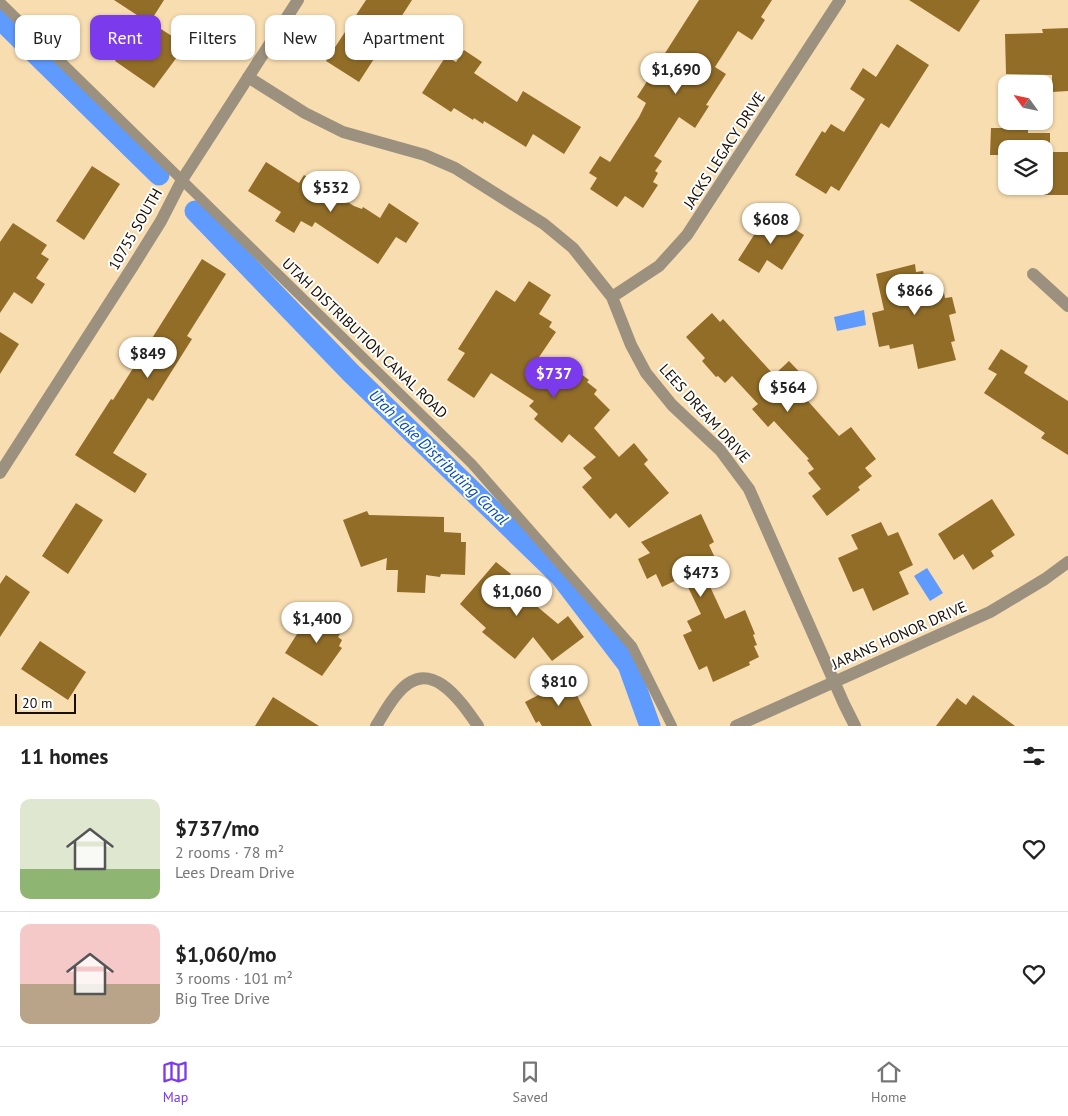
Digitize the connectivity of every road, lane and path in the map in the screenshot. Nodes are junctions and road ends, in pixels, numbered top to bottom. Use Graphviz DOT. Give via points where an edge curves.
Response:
graph roads {
  1 [pos="298,0"];
  2 [pos="840,0"];
  3 [pos="0,2"];
  4 [pos="248,77"];
  5 [pos="182,180"];
  6 [pos="1033,274"];
  7 [pos="612,296"];
  8 [pos="1068,306"];
  9 [pos="0,473"];
  10 [pos="1068,562"];
  11 [pos="834,682"];
  12 [pos="376,726"];
  13 [pos="478,726"];
  14 [pos="672,726"];
  15 [pos="736,726"];
  16 [pos="856,726"];
  1 -- 4 [label="street, 10755 SOUTH"];
  2 -- 7 [label="street, JACKS LEGACY DRIVE" via="687,235 659,266"];
  3 -- 5 [label="lane, UTAH DISTRIBUTION CANAL ROAD"];
  4 -- 5 [label="street, 10755 SOUTH"];
  4 -- 7 [label="street, LEES DREAM DRIVE" via="305,113 343,132 426,155 469,176 559,236 573,248"];
  5 -- 9 [label="street, 10755 SOUTH" via="161,221"];
  5 -- 14 [label="lane, UTAH DISTRIBUTION CANAL ROAD" via="472,464 632,646"];
  6 -- 8 [label="street"];
  7 -- 11 [label="street, LEES DREAM DRIVE" via="646,374 672,405 720,450 749,489"];
  10 -- 11 [label="street, JARANS HONOR DRIVE" via="990,612"];
  11 -- 15 [label="street, JARANS HONOR DRIVE"];
  11 -- 16 [label="street, LEES DREAM DRIVE"];
  12 -- 13 [label="street" via="398,693 420,678 446,687 461,701"];
}
